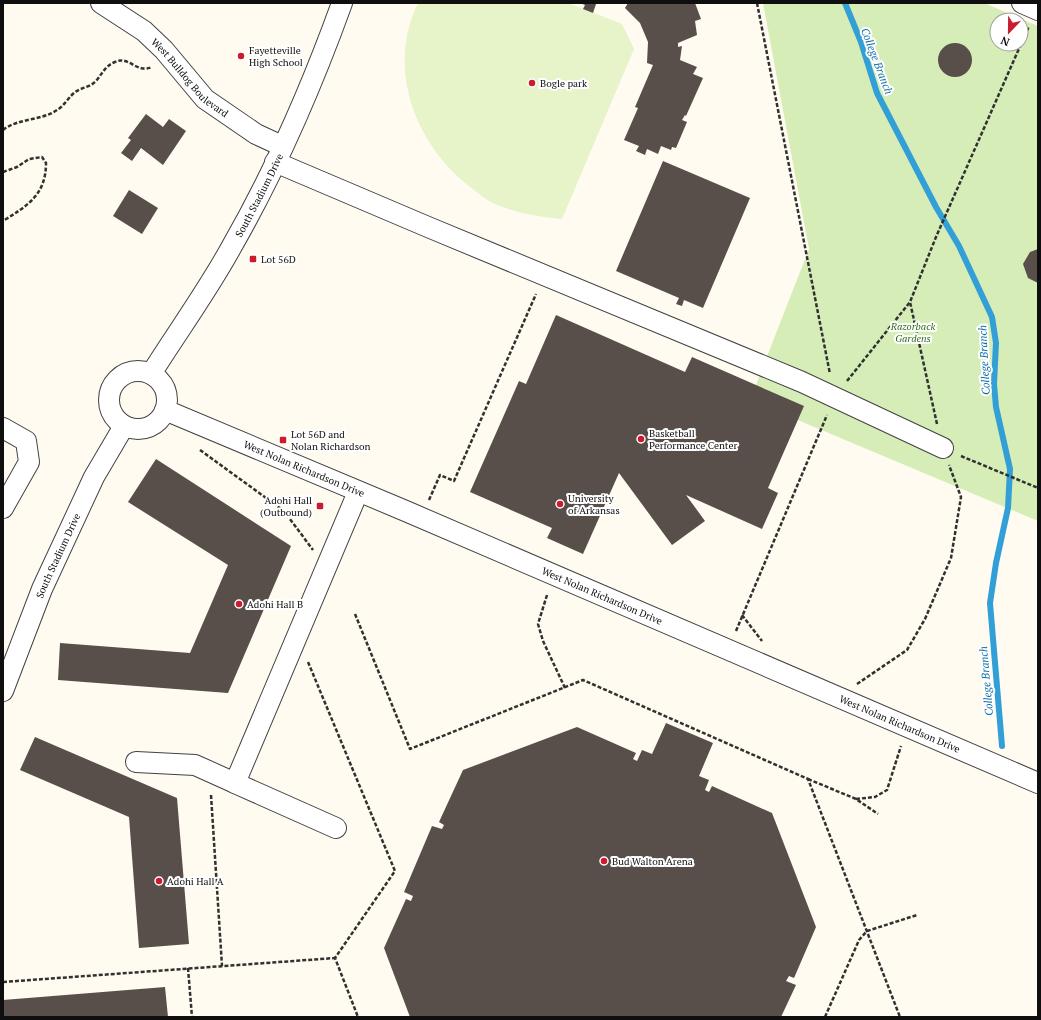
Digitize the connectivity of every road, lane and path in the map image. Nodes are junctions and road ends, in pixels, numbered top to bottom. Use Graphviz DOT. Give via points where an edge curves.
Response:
graph roads {
  1 [pos="101,3"];
  2 [pos="342,3"];
  3 [pos="757,3"];
  4 [pos="1032,7"];
  5 [pos="170,58"];
  6 [pos="3,130"];
  7 [pos="279,154"];
  8 [pos="3,172"];
  9 [pos="3,221"];
  10 [pos="544,275"];
  11 [pos="910,302"];
  12 [pos="151,374"];
  13 [pos="834,397"];
  14 [pos="165,410"];
  15 [pos="124,426"];
  16 [pos="3,428"];
  17 [pos="943,448"];
  18 [pos="200,450"];
  19 [pos="1038,488"];
  20 [pos="358,492"];
  21 [pos="427,506"];
  22 [pos="3,508"];
  23 [pos="326,568"];
  24 [pos="547,595"];
  25 [pos="355,614"];
  26 [pos="742,615"];
  27 [pos="763,643"];
  28 [pos="728,650"];
  29 [pos="565,688"];
  30 [pos="3,691"];
  31 [pos="838,697"];
  32 [pos="901,746"];
  33 [pos="136,762"];
  34 [pos="210,772"];
  35 [pos="808,779"];
  36 [pos="235,783"];
  37 [pos="1038,783"];
  38 [pos="856,799"];
  39 [pos="878,814"];
  40 [pos="336,828"];
  41 [pos="917,915"];
  42 [pos="867,931"];
  43 [pos="335,958"];
  44 [pos="222,966"];
  45 [pos="188,968"];
  46 [pos="3,982"];
  47 [pos="192,1017"];
  48 [pos="825,1017"];
  49 [pos="900,1017"];
  1 -- 5 [label="street, West Bulldog Boulevard" via="144,31"];
  2 -- 7 [label="street, South Stadium Drive" via="304,100"];
  3 -- 13 [label="path"];
  4 -- 11 [label="path"];
  5 -- 6 [label="path" via="146,70 120,60 114,62 104,69 96,81 87,88 75,92 56,111 41,118 9,125"];
  5 -- 7 [label="street, West Bulldog Boulevard" via="205,99 256,134"];
  7 -- 10 [label="street, West Bulldog Boulevard"];
  7 -- 12 [label="street, South Stadium Drive" via="232,246"];
  8 -- 9 [label="path" via="29,159 42,157 46,163 44,179 37,195 28,206"];
  10 -- 13 [label="street, West Bulldog Boulevard"];
  10 -- 21 [label="path" via="454,481 440,475"];
  11 -- 13 [label="path"];
  11 -- 17 [label="path"];
  12 -- 14 [label="street" via="160,380 165,389"];
  12 -- 15 [label="street" via="139,370 126,373 115,381 109,392 109,405 114,417"];
  13 -- 17 [label="street, West Bulldog Boulevard"];
  13 -- 26 [label="path"];
  14 -- 15 [label="street" via="160,419 152,425 142,428"];
  14 -- 20 [label="street, West Nolan Richardson Drive"];
  15 -- 30 [label="street, South Stadium Drive" via="94,477 42,589"];
  16 -- 22 [label="street" via="26,441 29,462"];
  17 -- 19 [label="path"];
  17 -- 31 [label="path" via="961,497 951,558 925,619 907,650"];
  18 -- 23 [label="path" via="284,511"];
  20 -- 23 [label="street"];
  20 -- 28 [label="street, West Nolan Richardson Drive"];
  23 -- 36 [label="street"];
  24 -- 29 [label="path" via="538,624 543,641"];
  25 -- 29 [label="path" via="410,749"];
  26 -- 27 [label="path"];
  26 -- 28 [label="path"];
  28 -- 31 [label="street, West Nolan Richardson Drive"];
  29 -- 35 [label="path" via="583,680"];
  31 -- 37 [label="street, West Nolan Richardson Drive"];
  32 -- 38 [label="path" via="887,790 875,797"];
  33 -- 34 [label="street" via="195,765"];
  34 -- 36 [label="street"];
  34 -- 44 [label="path"];
  35 -- 38 [label="path"];
  35 -- 42 [label="path"];
  36 -- 40 [label="street"];
  38 -- 39 [label="path"];
  41 -- 42 [label="path"];
  42 -- 48 [label="path" via="859,940"];
  42 -- 49 [label="path"];
  43 -- 44 [label="path"];
  44 -- 45 [label="path"];
  45 -- 46 [label="path"];
  45 -- 47 [label="path"];
}
